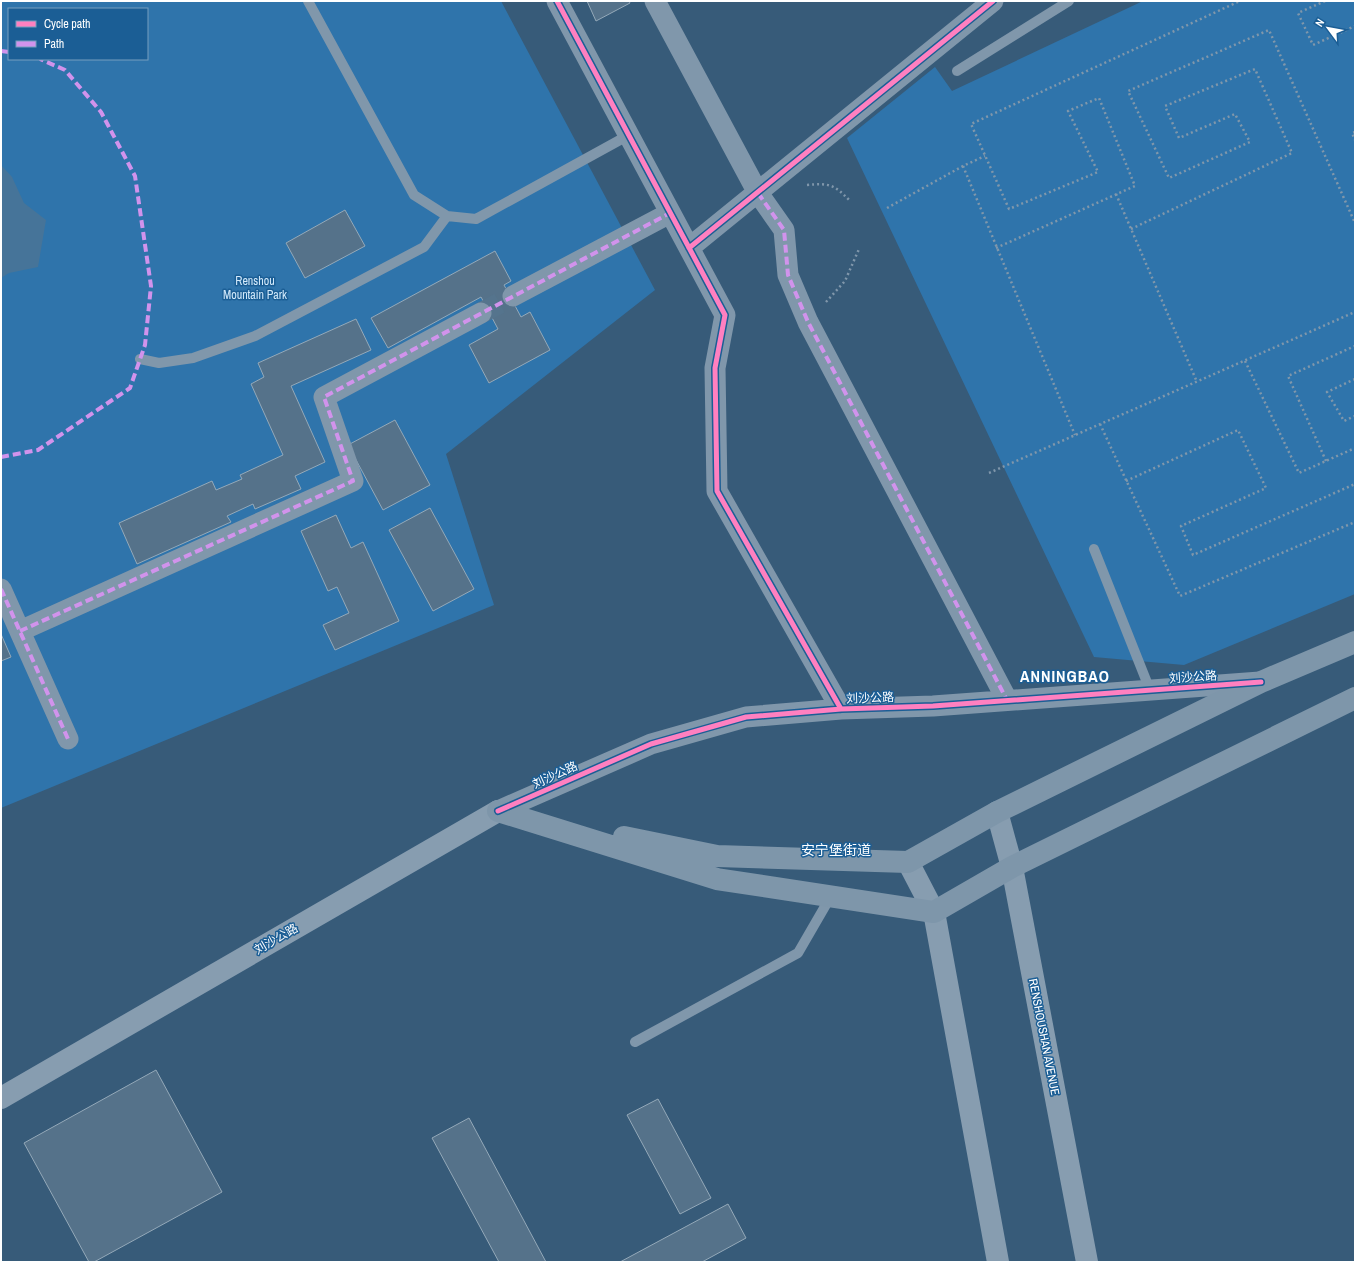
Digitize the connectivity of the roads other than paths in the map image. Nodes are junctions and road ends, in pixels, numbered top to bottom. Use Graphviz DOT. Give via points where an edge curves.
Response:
graph roads {
  1 [pos="308,1"];
  2 [pos="557,1"];
  3 [pos="655,1"];
  4 [pos="993,1"];
  5 [pos="1069,1"];
  6 [pos="957,71"];
  7 [pos="629,135"];
  8 [pos="758,192"];
  9 [pos="670,213"];
  10 [pos="447,216"];
  11 [pos="689,248"];
  12 [pos="513,296"];
  13 [pos="481,313"];
  14 [pos="140,359"];
  15 [pos="1094,549"];
  16 [pos="2,594"];
  17 [pos="20,631"];
  18 [pos="1355,642"];
  19 [pos="1261,682"];
  20 [pos="1150,690"];
  21 [pos="1355,698"];
  22 [pos="1007,700"];
  23 [pos="840,709"];
  24 [pos="68,739"];
  25 [pos="498,811"];
  26 [pos="997,812"];
  27 [pos="908,862"];
  28 [pos="1012,867"];
  29 [pos="831,896"];
  30 [pos="934,912"];
  31 [pos="634,1042"];
  32 [pos="1,1098"];
  33 [pos="998,1262"];
  34 [pos="1087,1262"];
  1 -- 10 [label="lane" via="414,195"];
  2 -- 7 [label="street"];
  3 -- 8 [label="street"];
  4 -- 8 [label="street"];
  5 -- 6 [label="lane"];
  7 -- 9 [label="street"];
  7 -- 10 [label="lane" via="476,219"];
  8 -- 11 [label="street"];
  8 -- 22 [label="street" via="784,230 788,275 808,322"];
  9 -- 11 [label="street"];
  9 -- 12 [label="street"];
  10 -- 14 [label="lane" via="424,247 255,336 193,358 159,363"];
  11 -- 23 [label="street" via="725,315 715,368 717,491"];
  13 -- 17 [label="street" via="324,397 353,481"];
  15 -- 20 [label="lane"];
  16 -- 17 [label="street"];
  17 -- 24 [label="street"];
  18 -- 19 [label="main road"];
  19 -- 20 [label="street, 刘沙公路"];
  19 -- 26 [label="main road"];
  20 -- 22 [label="street, 刘沙公路"];
  21 -- 28 [label="main road"];
  22 -- 23 [label="street, 刘沙公路" via="933,706"];
  23 -- 25 [label="street, 刘沙公路" via="746,717 652,744"];
  25 -- 27 [label="main road" via="718,856"];
  25 -- 29 [label="main road" via="717,879"];
  25 -- 32 [label="main road, 刘沙公路"];
  26 -- 27 [label="main road"];
  26 -- 28 [label="main road, RENSHOUSHAN AVENUE"];
  27 -- 30 [label="main road"];
  28 -- 30 [label="main road"];
  28 -- 34 [label="main road, RENSHOUSHAN AVENUE"];
  29 -- 30 [label="main road"];
  29 -- 31 [label="lane" via="798,953"];
  30 -- 33 [label="main road"];
}
